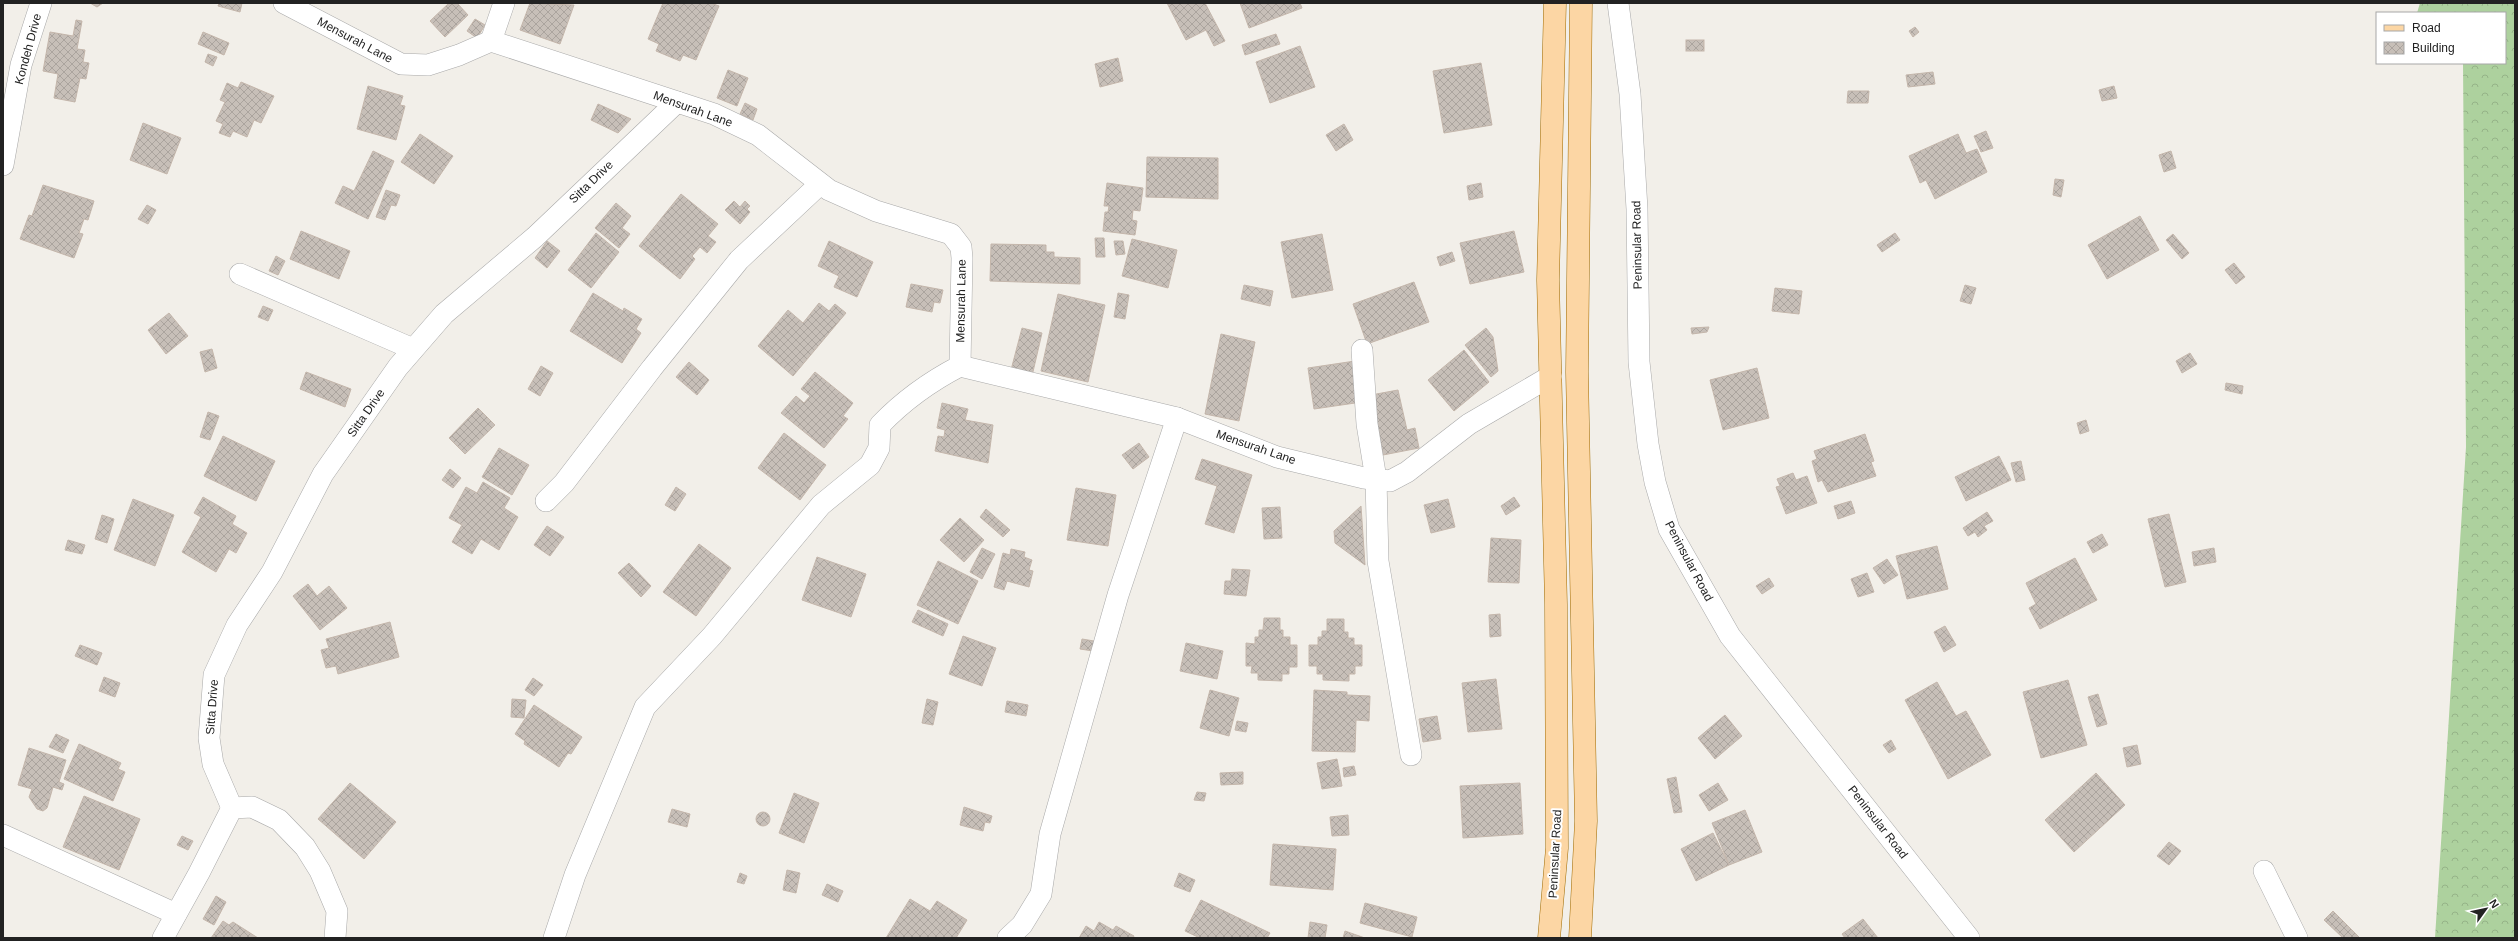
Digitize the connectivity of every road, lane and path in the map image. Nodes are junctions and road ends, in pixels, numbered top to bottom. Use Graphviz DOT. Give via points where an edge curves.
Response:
graph roads {
  1 [pos="41,3"];
  2 [pos="284,3"];
  3 [pos="504,3"];
  4 [pos="1555,3"];
  5 [pos="1581,3"];
  6 [pos="1618,3"];
  7 [pos="491,40"];
  8 [pos="676,102"];
  9 [pos="3,166"];
  10 [pos="820,184"];
  11 [pos="240,274"];
  12 [pos="413,349"];
  13 [pos="1362,350"];
  14 [pos="960,366"];
  15 [pos="1551,376"];
  16 [pos="1177,418"];
  17 [pos="1376,479"];
  18 [pos="546,502"];
  19 [pos="1412,756"];
  20 [pos="232,808"];
  21 [pos="3,835"];
  22 [pos="2264,871"];
  23 [pos="176,914"];
  24 [pos="163,938"];
  25 [pos="336,938"];
  26 [pos="554,938"];
  27 [pos="1008,938"];
  28 [pos="1549,938"];
  29 [pos="1580,938"];
  30 [pos="1969,938"];
  31 [pos="2297,938"];
  1 -- 9 [label="street, Kondeh Drive" via="21,65"];
  2 -- 7 [label="street, Mensurah Lane" via="400,64 428,65 459,55"];
  3 -- 7 [label="street"];
  4 -- 15 [label="main road, Peninsular Road" via="1548,280"];
  5 -- 29 [label="main road" via="1577,372 1586,821"];
  6 -- 30 [label="street, Peninsular Road" via="1630,94 1636,201 1639,362 1648,444 1655,482 1669,529 1730,636"];
  7 -- 8 [label="street, Mensurah Lane"];
  8 -- 10 [label="street, Mensurah Lane" via="714,114 758,135"];
  8 -- 12 [label="street, Sitta Drive" via="535,237 444,314"];
  10 -- 14 [label="street, Mensurah Lane" via="876,211 951,234 961,247"];
  10 -- 18 [label="street" via="739,260 564,483"];
  11 -- 12 [label="street"];
  12 -- 20 [label="street, Sitta Drive" via="398,366 323,474 272,572 237,625 214,675 209,738 214,764"];
  13 -- 17 [label="street" via="1367,424"];
  14 -- 16 [label="street, Mensurah Lane"];
  14 -- 26 [label="street" via="932,380 904,401 880,425 879,448 870,465 821,505 712,636 645,707 575,875"];
  15 -- 17 [label="street, Mensurah Lane" via="1469,424 1408,472 1390,481"];
  15 -- 28 [label="main road, Peninsular Road" via="1557,848"];
  16 -- 17 [label="street, Mensurah Lane" via="1277,456"];
  16 -- 27 [label="street" via="1118,595 1050,834 1041,894 1022,925"];
  17 -- 19 [label="street" via="1378,561"];
  20 -- 23 [label="street"];
  20 -- 25 [label="street" via="252,807 279,820 305,847 320,871 337,911"];
  21 -- 23 [label="street"];
  22 -- 31 [label="street"];
  23 -- 24 [label="street"];
}
